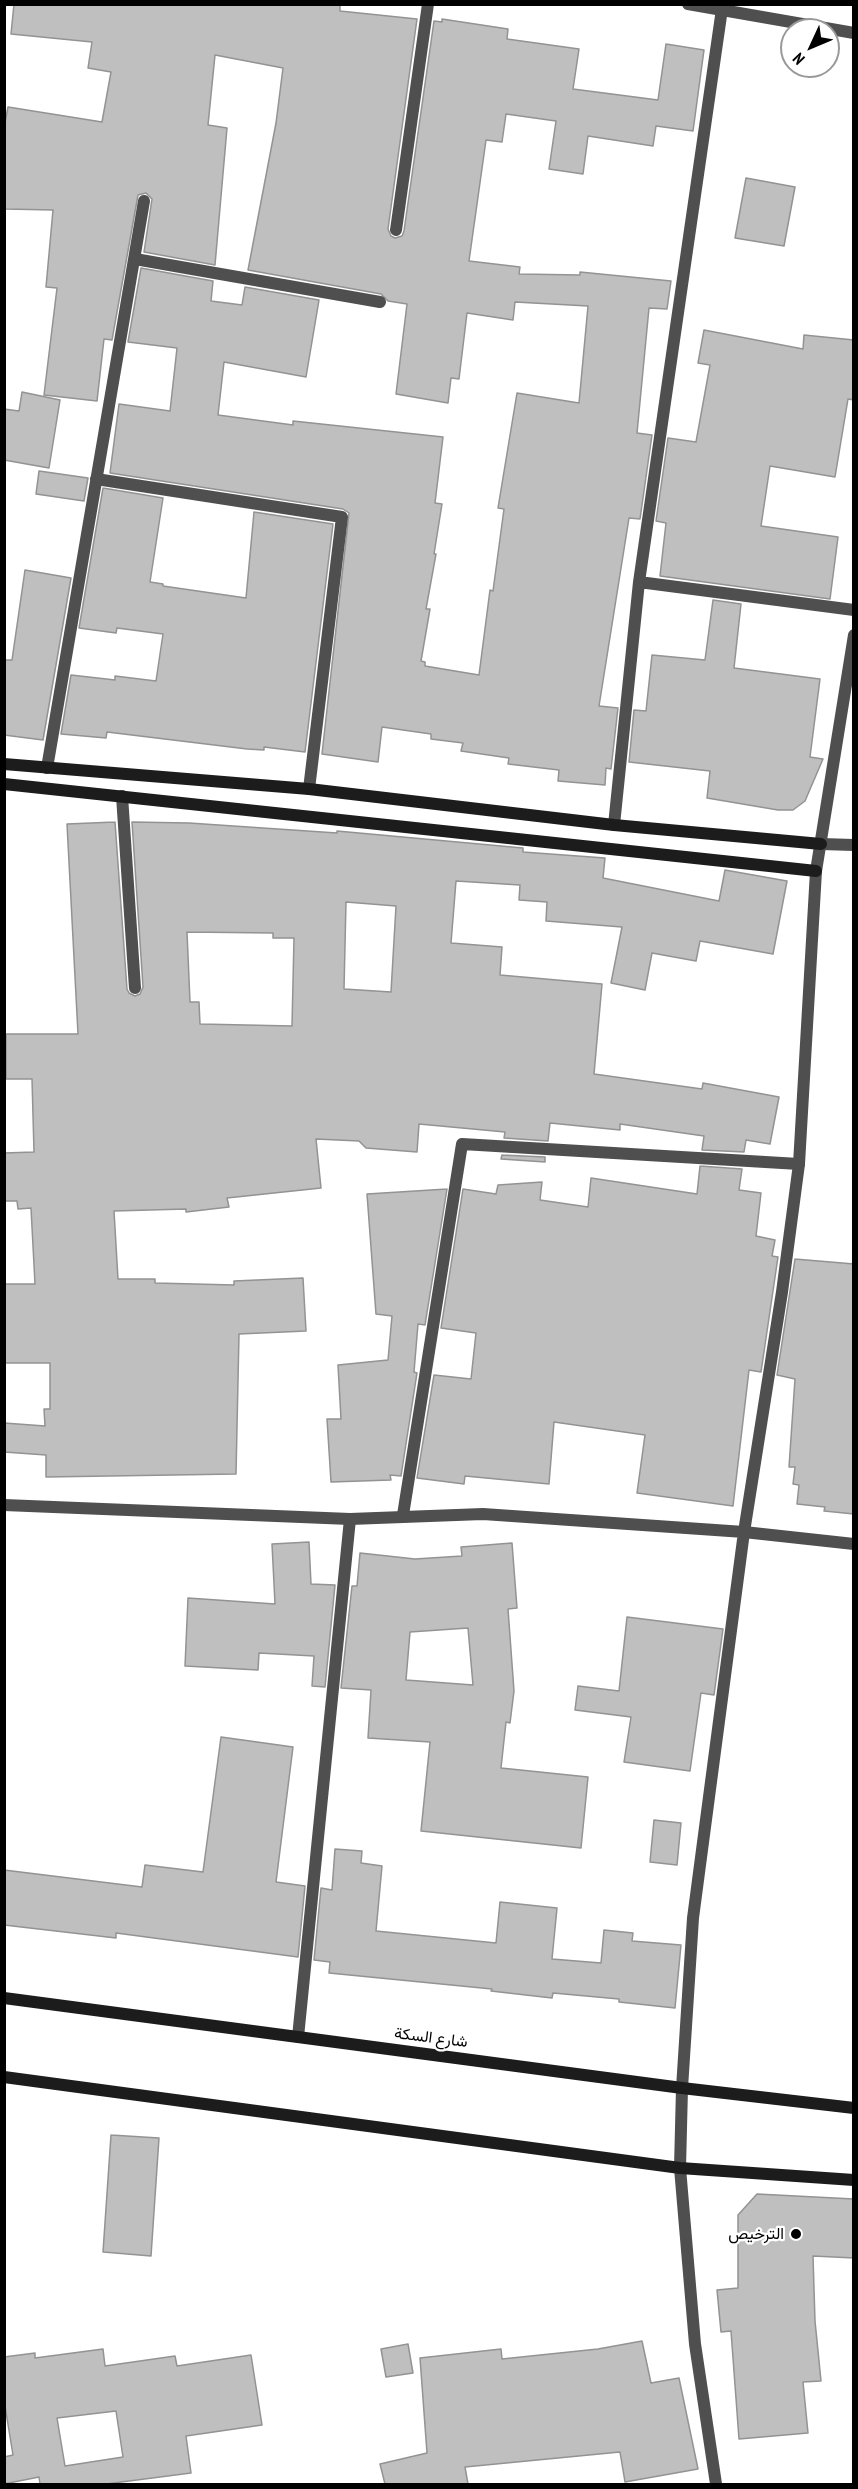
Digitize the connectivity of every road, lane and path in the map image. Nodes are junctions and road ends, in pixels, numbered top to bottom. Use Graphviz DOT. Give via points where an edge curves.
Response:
graph roads {
  1 [pos="428,4"];
  2 [pos="688,4"];
  3 [pos="722,9"];
  4 [pos="854,33"];
  5 [pos="144,201"];
  6 [pos="396,230"];
  7 [pos="135,259"];
  8 [pos="380,302"];
  9 [pos="96,479"];
  10 [pos="639,582"];
  11 [pos="854,610"];
  12 [pos="854,635"];
  13 [pos="4,764"];
  14 [pos="46,768"];
  15 [pos="4,784"];
  16 [pos="309,789"];
  17 [pos="122,796"];
  18 [pos="614,825"];
  19 [pos="820,844"];
  20 [pos="854,845"];
  21 [pos="816,871"];
  22 [pos="135,988"];
  23 [pos="799,1164"];
  24 [pos="4,1505"];
  25 [pos="403,1515"];
  26 [pos="350,1519"];
  27 [pos="744,1532"];
  28 [pos="854,1544"];
  29 [pos="4,1998"];
  30 [pos="298,2037"];
  31 [pos="4,2077"];
  32 [pos="682,2088"];
  33 [pos="854,2108"];
  34 [pos="680,2168"];
  35 [pos="854,2181"];
  36 [pos="716,2484"];
  1 -- 6 [label="street"];
  2 -- 3 [label="street"];
  3 -- 4 [label="street"];
  3 -- 10 [label="street"];
  5 -- 7 [label="street"];
  7 -- 8 [label="street"];
  7 -- 9 [label="street"];
  9 -- 14 [label="street"];
  9 -- 16 [label="street" via="342,517"];
  10 -- 11 [label="street"];
  10 -- 18 [label="street"];
  12 -- 19 [label="street"];
  13 -- 14 [label="main road"];
  14 -- 16 [label="main road"];
  15 -- 17 [label="main road"];
  16 -- 18 [label="main road"];
  17 -- 21 [label="main road"];
  17 -- 22 [label="street"];
  18 -- 19 [label="main road"];
  19 -- 20 [label="street"];
  19 -- 21 [label="street"];
  21 -- 23 [label="street"];
  23 -- 25 [label="street" via="462,1144"];
  23 -- 27 [label="street"];
  24 -- 26 [label="street"];
  25 -- 26 [label="street"];
  25 -- 27 [label="street" via="483,1514"];
  26 -- 30 [label="street"];
  27 -- 28 [label="street"];
  27 -- 32 [label="street" via="693,1918"];
  29 -- 30 [label="main road, شارع السكة"];
  30 -- 32 [label="main road, شارع السكة"];
  31 -- 34 [label="main road"];
  32 -- 33 [label="main road, شارع السكة"];
  32 -- 34 [label="street"];
  34 -- 35 [label="main road"];
  34 -- 36 [label="street" via="695,2344"];
}
